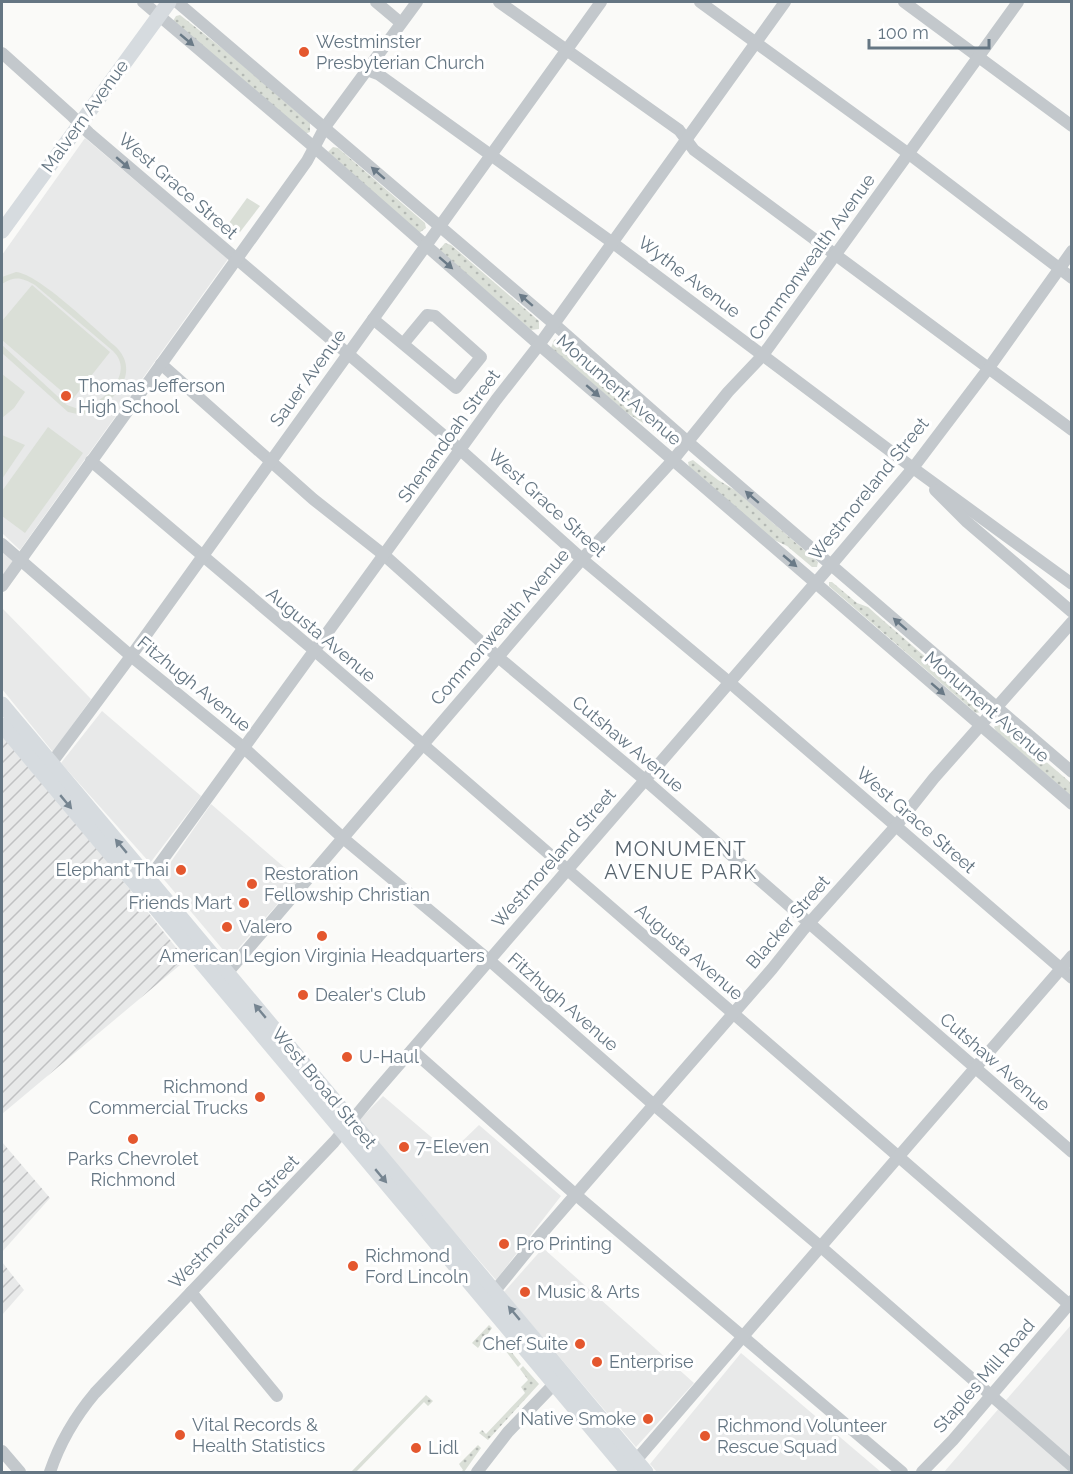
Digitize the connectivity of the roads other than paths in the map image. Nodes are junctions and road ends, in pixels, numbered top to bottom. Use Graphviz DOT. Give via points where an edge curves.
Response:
graph roads {
  1 [pos="143,2"];
  2 [pos="169,2"];
  3 [pos="177,2"];
  4 [pos="376,2"];
  5 [pos="417,2"];
  6 [pos="499,2"];
  7 [pos="601,2"];
  8 [pos="700,2"];
  9 [pos="785,2"];
  10 [pos="904,2"];
  11 [pos="1018,2"];
  12 [pos="159,15"];
  13 [pos="401,23"];
  14 [pos="757,43"];
  15 [pos="567,49"];
  16 [pos="2,53"];
  17 [pos="978,58"];
  18 [pos="368,70"];
  19 [pos="80,123"];
  20 [pos="1071,126"];
  21 [pos="325,127"];
  22 [pos="687,139"];
  23 [pos="315,148"];
  24 [pos="909,154"];
  25 [pos="492,156"];
  26 [pos="441,226"];
  27 [pos="2,228"];
  28 [pos="613,243"];
  29 [pos="426,246"];
  30 [pos="1071,251"];
  31 [pos="836,255"];
  32 [pos="236,259"];
  33 [pos="1059,268"];
  34 [pos="1071,278"];
  35 [pos="373,319"];
  36 [pos="553,323"];
  37 [pos="403,344"];
  38 [pos="539,345"];
  39 [pos="348,354"];
  40 [pos="763,355"];
  41 [pos="160,364"];
  42 [pos="987,369"];
  43 [pos="1071,430"];
  44 [pos="688,442"];
  45 [pos="461,450"];
  46 [pos="673,460"];
  47 [pos="91,461"];
  48 [pos="270,462"];
  49 [pos="912,468"];
  50 [pos="2,544"];
  51 [pos="384,555"];
  52 [pos="202,557"];
  53 [pos="582,559"];
  54 [pos="21,561"];
  55 [pos="831,565"];
  56 [pos="816,583"];
  57 [pos="1071,584"];
  58 [pos="2,586"];
  59 [pos="1071,612"];
  60 [pos="1071,622"];
  61 [pos="315,651"];
  62 [pos="131,656"];
  63 [pos="498,657"];
  64 [pos="729,682"];
  65 [pos="2,704"];
  66 [pos="996,708"];
  67 [pos="2,725"];
  68 [pos="980,726"];
  69 [pos="422,746"];
  70 [pos="244,748"];
  71 [pos="47,769"];
  72 [pos="1071,772"];
  73 [pos="645,780"];
  74 [pos="1071,804"];
  75 [pos="896,826"];
  76 [pos="343,838"];
  77 [pos="567,870"];
  78 [pos="145,885"];
  79 [pos="808,924"];
  80 [pos="1071,956"];
  81 [pos="489,960"];
  82 [pos="1061,968"];
  83 [pos="224,978"];
  84 [pos="1071,978"];
  85 [pos="732,1013"];
  86 [pos="412,1050"];
  87 [pos="975,1069"];
  88 [pos="654,1105"];
  89 [pos="347,1126"];
  90 [pos="1071,1152"];
  91 [pos="898,1157"];
  92 [pos="576,1195"];
  93 [pos="821,1247"];
  94 [pos="191,1292"];
  95 [pos="490,1296"];
  96 [pos="1070,1304"];
  97 [pos="744,1337"];
  98 [pos="559,1379"];
  99 [pos="991,1394"];
  100 [pos="277,1396"];
  101 [pos="2,1451"];
  102 [pos="1071,1466"];
  103 [pos="634,1469"];
  104 [pos="20,1473"];
  105 [pos="50,1473"];
  106 [pos="477,1473"];
  107 [pos="902,1473"];
  108 [pos="921,1473"];
  1 -- 12 [label="street, Monument Avenue"];
  2 -- 12 [label="main road, Malvern Avenue"];
  3 -- 21 [label="street, Monument Avenue"];
  4 -- 13 [label="street"];
  5 -- 13 [label="street"];
  6 -- 15 [label="street"];
  7 -- 15 [label="street, Sauer Avenue"];
  8 -- 14 [label="street"];
  9 -- 14 [label="street, Shenandoah Street"];
  10 -- 17 [label="street"];
  11 -- 17 [label="street, Commonwealth Avenue"];
  12 -- 19 [label="main road, Malvern Avenue"];
  12 -- 23 [label="street, Monument Avenue, one-way"];
  13 -- 18 [label="street"];
  14 -- 22 [label="street, Shenandoah Street"];
  14 -- 24 [label="street"];
  15 -- 22 [label="street"];
  15 -- 25 [label="street, Sauer Avenue"];
  16 -- 19 [label="street, West Grace Street"];
  17 -- 20 [label="street"];
  17 -- 24 [label="street, Commonwealth Avenue"];
  18 -- 21 [label="street"];
  18 -- 25 [label="street, Wythe Avenue"];
  19 -- 27 [label="main road, Malvern Avenue"];
  19 -- 32 [label="street, West Grace Street, one-way"];
  21 -- 23 [label="street"];
  26 -- 21 [label="street, Monument Avenue, one-way"];
  22 -- 28 [label="street, Shenandoah Street"];
  22 -- 31 [label="street" via="694,150"];
  23 -- 29 [label="street, Monument Avenue"];
  23 -- 32 [label="street"];
  24 -- 31 [label="street, Commonwealth Avenue"];
  24 -- 33 [label="street"];
  25 -- 26 [label="street, Sauer Avenue"];
  25 -- 28 [label="street, Wythe Avenue"];
  26 -- 29 [label="street, Sauer Avenue"];
  36 -- 26 [label="street, Monument Avenue, one-way"];
  28 -- 36 [label="street, Shenandoah Street"];
  28 -- 40 [label="street, Wythe Avenue"];
  29 -- 35 [label="street, Sauer Avenue"];
  29 -- 38 [label="street, Monument Avenue, one-way"];
  30 -- 33 [label="street, Westmoreland Street"];
  31 -- 40 [label="street, Commonwealth Avenue"];
  31 -- 42 [label="street"];
  32 -- 39 [label="street, West Grace Street"];
  32 -- 41 [label="street"];
  33 -- 34 [label="street"];
  33 -- 42 [label="street, Westmoreland Street"];
  35 -- 37 [label="street"];
  35 -- 39 [label="street, Sauer Avenue"];
  36 -- 38 [label="street, Shenandoah Street"];
  36 -- 44 [label="street, Monument Avenue"];
  37 -- 37 [label="street" via="456,388 482,357 431,315"];
  38 -- 45 [label="street, Shenandoah Street"];
  38 -- 46 [label="street, Monument Avenue, one-way"];
  39 -- 45 [label="street, West Grace Street"];
  39 -- 48 [label="street, Sauer Avenue"];
  40 -- 44 [label="street, Commonwealth Avenue"];
  40 -- 49 [label="street, Wythe Avenue"];
  41 -- 47 [label="street"];
  41 -- 48 [label="street, Cutshaw Avenue"];
  42 -- 43 [label="street"];
  42 -- 49 [label="street, Westmoreland Street"];
  44 -- 46 [label="street, Commonwealth Avenue"];
  55 -- 44 [label="street, Monument Avenue, one-way"];
  45 -- 51 [label="street, Shenandoah Street"];
  45 -- 53 [label="street, West Grace Street"];
  46 -- 53 [label="street, Commonwealth Avenue"];
  46 -- 56 [label="street, Monument Avenue, one-way"];
  47 -- 52 [label="street, Augusta Avenue"];
  47 -- 54 [label="street"];
  48 -- 51 [label="street, Cutshaw Avenue"];
  48 -- 52 [label="street, Sauer Avenue"];
  49 -- 55 [label="street, Westmoreland Street"];
  49 -- 57 [label="street, Wythe Avenue"];
  49 -- 59 [label="street" via="967,522"];
  50 -- 54 [label="street, Fitzhugh Avenue"];
  51 -- 61 [label="street, Shenandoah Street"];
  51 -- 63 [label="street, Cutshaw Avenue"];
  52 -- 61 [label="street, Augusta Avenue"];
  52 -- 62 [label="street, Sauer Avenue"];
  53 -- 63 [label="street, Commonwealth Avenue"];
  53 -- 64 [label="street, West Grace Street"];
  54 -- 58 [label="street"];
  54 -- 62 [label="street, Fitzhugh Avenue"];
  55 -- 56 [label="street, Westmoreland Street"];
  66 -- 55 [label="street, Monument Avenue, one-way"];
  56 -- 64 [label="street, Westmoreland Street"];
  56 -- 68 [label="street, Monument Avenue, one-way"];
  60 -- 66 [label="street, Blacker Street"];
  61 -- 69 [label="street, Augusta Avenue"];
  61 -- 70 [label="street, Shenandoah Street"];
  62 -- 70 [label="street, Fitzhugh Avenue"];
  62 -- 71 [label="street, Sauer Avenue"];
  63 -- 69 [label="street, Commonwealth Avenue"];
  63 -- 73 [label="street, Cutshaw Avenue"];
  64 -- 73 [label="street, Westmoreland Street"];
  64 -- 75 [label="street, West Grace Street"];
  65 -- 71 [label="main road, West Broad Street"];
  66 -- 68 [label="street, Blacker Street"];
  66 -- 72 [label="street, Monument Avenue"];
  67 -- 71 [label="main road, West Broad Street"];
  68 -- 74 [label="street, Monument Avenue"];
  68 -- 75 [label="street, Blacker Street"];
  69 -- 76 [label="street, Commonwealth Avenue"];
  69 -- 77 [label="street, Augusta Avenue"];
  70 -- 76 [label="street, Fitzhugh Avenue"];
  70 -- 78 [label="street, Shenandoah Street"];
  71 -- 78 [label="main road, West Broad Street"];
  73 -- 77 [label="street, Westmoreland Street"];
  73 -- 79 [label="street, Cutshaw Avenue"];
  75 -- 79 [label="street, Blacker Street"];
  75 -- 82 [label="street, West Grace Street"];
  76 -- 81 [label="street, Fitzhugh Avenue"];
  76 -- 83 [label="street, Commonwealth Avenue"];
  77 -- 81 [label="street, Westmoreland Street"];
  77 -- 85 [label="street, Augusta Avenue"];
  78 -- 83 [label="main road, West Broad Street"];
  79 -- 85 [label="street, Blacker Street"];
  79 -- 87 [label="street, Cutshaw Avenue"];
  80 -- 82 [label="street"];
  81 -- 86 [label="street, Westmoreland Street"];
  81 -- 88 [label="street, Fitzhugh Avenue"];
  82 -- 84 [label="street, West Grace Street"];
  82 -- 87 [label="street"];
  83 -- 89 [label="main road, West Broad Street"];
  85 -- 88 [label="street, Blacker Street"];
  85 -- 91 [label="street, Augusta Avenue"];
  86 -- 89 [label="street, Westmoreland Street"];
  86 -- 92 [label="street"];
  87 -- 90 [label="street, Cutshaw Avenue"];
  87 -- 91 [label="street"];
  88 -- 92 [label="street, Blacker Street"];
  88 -- 93 [label="street, Fitzhugh Avenue"];
  89 -- 94 [label="street, Westmoreland Street"];
  89 -- 95 [label="main road, West Broad Street"];
  91 -- 93 [label="street"];
  91 -- 96 [label="street, Augusta Avenue"];
  92 -- 95 [label="street, Blacker Street"];
  92 -- 97 [label="street"];
  93 -- 97 [label="street"];
  93 -- 99 [label="street, Fitzhugh Avenue"];
  94 -- 100 [label="street"];
  94 -- 105 [label="street, Westmoreland Street" via="80,1410 64,1435"];
  95 -- 98 [label="main road, West Broad Street"];
  96 -- 99 [label="street, Staples Mill Road"];
  97 -- 103 [label="street"];
  97 -- 107 [label="street"];
  98 -- 103 [label="main road, West Broad Street"];
  98 -- 106 [label="street" via="508,1432"];
  99 -- 102 [label="street, Fitzhugh Avenue"];
  99 -- 108 [label="street, Staples Mill Road"];
  101 -- 104 [label="street"];
}
